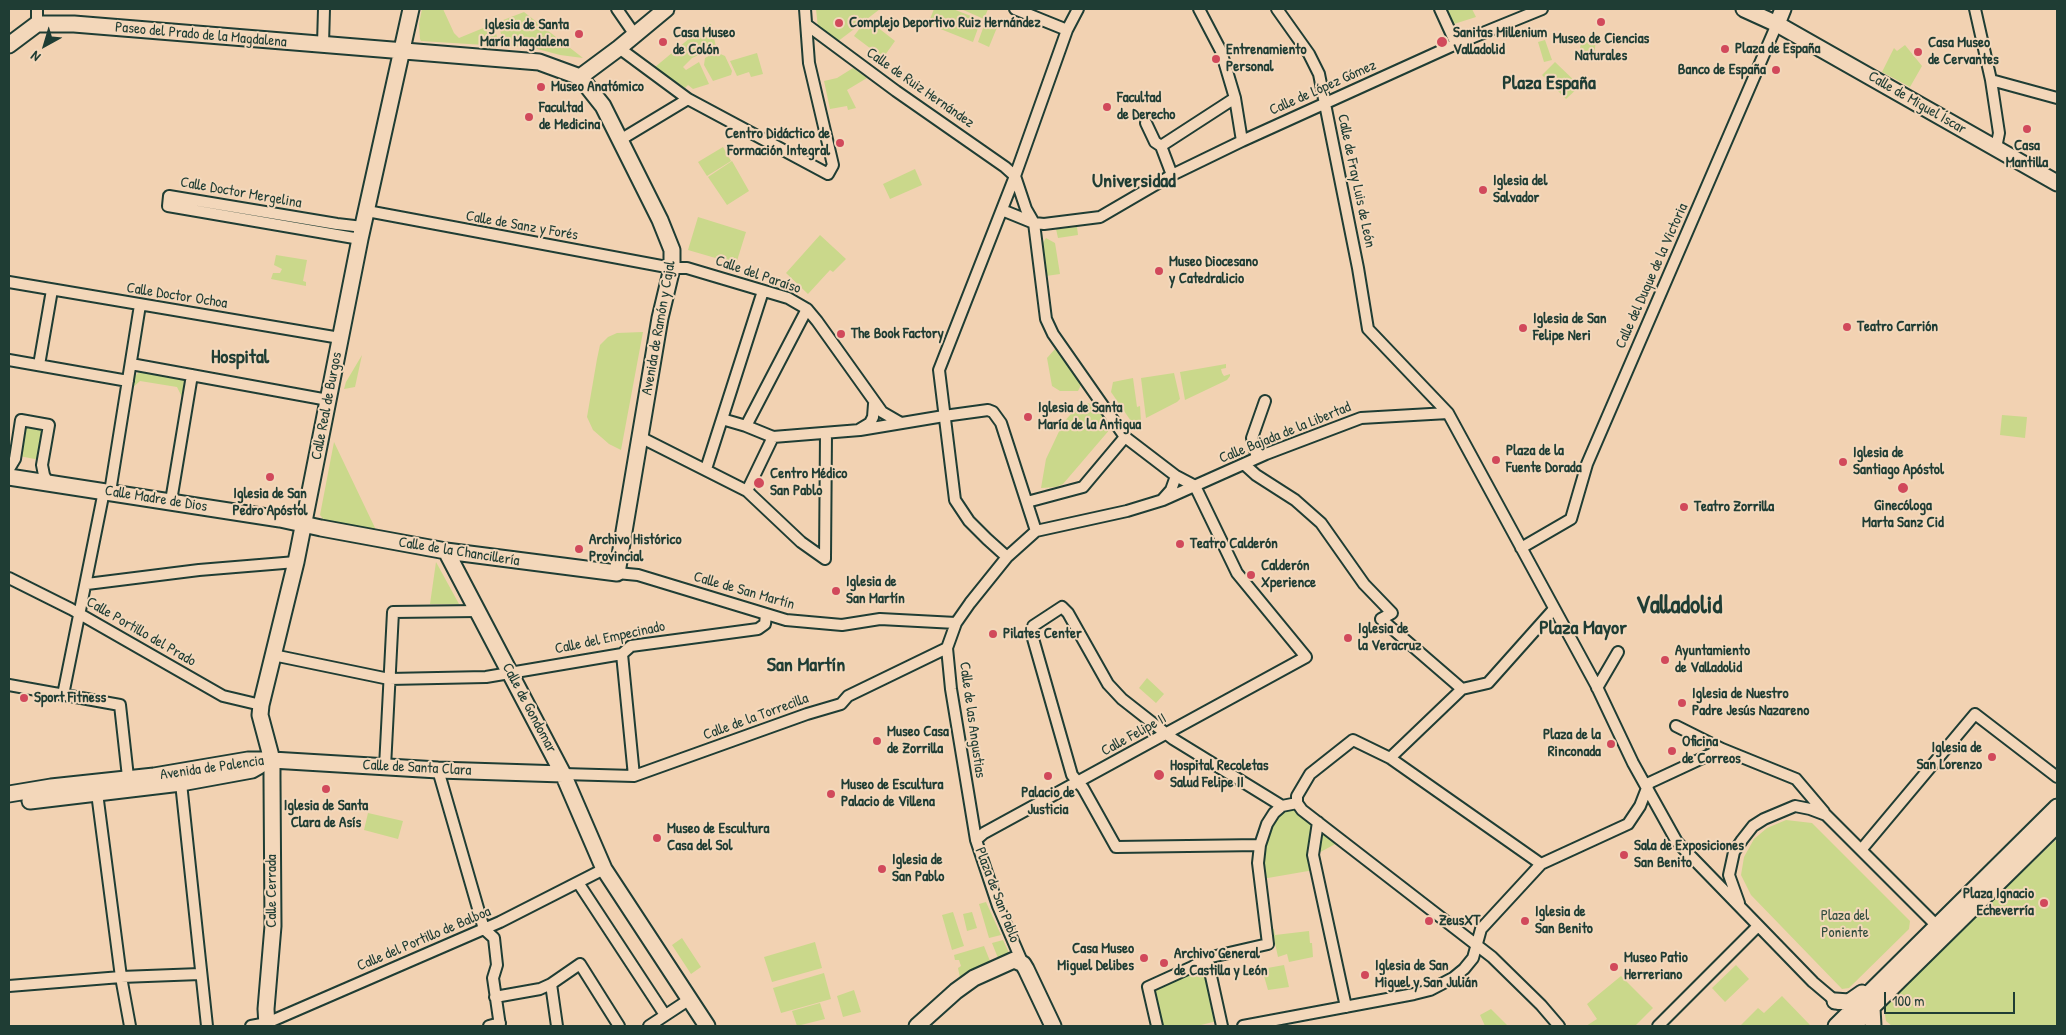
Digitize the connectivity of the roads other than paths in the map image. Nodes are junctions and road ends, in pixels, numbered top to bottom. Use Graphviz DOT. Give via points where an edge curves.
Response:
graph roads {
  1 [pos="324,9"];
  2 [pos="411,9"];
  3 [pos="617,9"];
  4 [pos="666,9"];
  5 [pos="805,9"];
  6 [pos="1015,9"];
  7 [pos="1078,9"];
  8 [pos="1199,9"];
  9 [pos="1277,9"];
  10 [pos="1440,9"];
  11 [pos="1542,9"];
  12 [pos="1744,9"];
  13 [pos="1783,9"];
  14 [pos="1975,9"];
  15 [pos="37,16"];
  16 [pos="1777,24"];
  17 [pos="807,25"];
  18 [pos="1067,30"];
  19 [pos="635,35"];
  20 [pos="323,44"];
  21 [pos="1456,44"];
  22 [pos="9,45"];
  23 [pos="619,48"];
  24 [pos="401,51"];
  25 [pos="580,77"];
  26 [pos="1991,80"];
  27 [pos="1235,98"];
  28 [pos="2057,98"];
  29 [pos="688,99"];
  30 [pos="1324,104"];
  31 [pos="1146,123"];
  32 [pos="620,140"];
  33 [pos="1242,141"];
  34 [pos="1161,146"];
  35 [pos="1996,148"];
  36 [pos="1172,175"];
  37 [pos="1015,176"];
  38 [pos="2057,183"];
  39 [pos="1009,192"];
  40 [pos="1022,196"];
  41 [pos="1002,210"];
  42 [pos="367,211"];
  43 [pos="1034,223"];
  44 [pos="362,233"];
  45 [pos="672,268"];
  46 [pos="9,282"];
  47 [pos="52,290"];
  48 [pos="763,291"];
  49 [pos="140,305"];
  50 [pos="806,309"];
  51 [pos="340,338"];
  52 [pos="9,360"];
  53 [pos="131,364"];
  54 [pos="39,365"];
  55 [pos="192,375"];
  56 [pos="128,381"];
  57 [pos="328,400"];
  58 [pos="1265,401"];
  59 [pos="874,404"];
  60 [pos="1448,413"];
  61 [pos="944,416"];
  62 [pos="722,419"];
  63 [pos="901,423"];
  64 [pos="746,426"];
  65 [pos="860,430"];
  66 [pos="826,434"];
  67 [pos="1125,436"];
  68 [pos="640,437"];
  69 [pos="773,437"];
  70 [pos="1257,458"];
  71 [pos="1245,465"];
  72 [pos="706,469"];
  73 [pos="9,470"];
  74 [pos="1176,476"];
  75 [pos="9,477"];
  76 [pos="48,483"];
  77 [pos="1196,486"];
  78 [pos="747,491"];
  79 [pos="107,492"];
  80 [pos="1163,500"];
  81 [pos="171,502"];
  82 [pos="1027,502"];
  83 [pos="303,524"];
  84 [pos="1036,531"];
  85 [pos="1521,548"];
  86 [pos="446,551"];
  87 [pos="1007,557"];
  88 [pos="296,562"];
  89 [pos="617,573"];
  90 [pos="9,578"];
  91 [pos="87,584"];
  92 [pos="1554,609"];
  93 [pos="478,611"];
  94 [pos="80,614"];
  95 [pos="766,615"];
  96 [pos="956,624"];
  97 [pos="947,648"];
  98 [pos="1618,652"];
  99 [pos="273,654"];
  100 [pos="622,654"];
  101 [pos="510,672"];
  102 [pos="389,679"];
  103 [pos="9,685"];
  104 [pos="1597,688"];
  105 [pos="1462,689"];
  106 [pos="63,696"];
  107 [pos="261,705"];
  108 [pos="1676,726"];
  109 [pos="1167,734"];
  110 [pos="1722,749"];
  111 [pos="1390,758"];
  112 [pos="272,760"];
  113 [pos="385,767"];
  114 [pos="438,770"];
  115 [pos="563,774"];
  116 [pos="634,776"];
  117 [pos="128,777"];
  118 [pos="2057,777"];
  119 [pos="1078,782"];
  120 [pos="181,783"];
  121 [pos="1646,787"];
  122 [pos="97,793"];
  123 [pos="9,794"];
  124 [pos="1298,803"];
  125 [pos="9,805"];
  126 [pos="1282,806"];
  127 [pos="2057,807"];
  128 [pos="1826,815"];
  129 [pos="1318,822"];
  130 [pos="2057,825"];
  131 [pos="976,840"];
  132 [pos="1260,845"];
  133 [pos="1861,850"];
  134 [pos="1540,864"];
  135 [pos="604,870"];
  136 [pos="579,884"];
  137 [pos="1740,906"];
  138 [pos="1958,923"];
  139 [pos="1758,926"];
  140 [pos="1936,926"];
  141 [pos="484,929"];
  142 [pos="1477,946"];
  143 [pos="1018,958"];
  144 [pos="1207,958"];
  145 [pos="200,974"];
  146 [pos="122,976"];
  147 [pos="551,984"];
  148 [pos="1875,984"];
  149 [pos="9,986"];
  150 [pos="496,997"];
  151 [pos="690,999"];
  152 [pos="950,999"];
  153 [pos="1835,1001"];
  154 [pos="1346,1006"];
  155 [pos="665,1015"];
  156 [pos="1861,1022"];
  157 [pos="500,1024"];
  158 [pos="267,1025"];
  159 [pos="130,1026"];
  160 [pos="206,1026"];
  161 [pos="251,1026"];
  162 [pos="489,1026"];
  163 [pos="557,1026"];
  164 [pos="619,1026"];
  165 [pos="649,1026"];
  166 [pos="707,1026"];
  167 [pos="917,1026"];
  168 [pos="923,1026"];
  169 [pos="1053,1026"];
  170 [pos="1158,1026"];
  171 [pos="1222,1026"];
  172 [pos="1243,1026"];
  173 [pos="1559,1026"];
  174 [pos="1658,1026"];
  175 [pos="1836,1026"];
  1 -- 20 [label="street"];
  2 -- 24 [label="street, Calle Real de Burgos"];
  3 -- 19 [label="street"];
  4 -- 19 [label="street"];
  5 -- 17 [label="street"];
  6 -- 18 [label="street"];
  7 -- 18 [label="street"];
  8 -- 27 [label="street" via="1221,51"];
  9 -- 30 [label="street, Calle de Fray Luis de León" via="1315,64 1324,92"];
  10 -- 21 [label="street"];
  11 -- 21 [label="street, Calle de López Gómez"];
  12 -- 16 [label="street"];
  13 -- 16 [label="street"];
  14 -- 26 [label="street"];
  15 -- 20 [label="street, Paseo del Prado de la Magdalena" via="74,24"];
  15 -- 22 [label="street, Paseo del Prado de la Magdalena"];
  16 -- 35 [label="street, Calle de Miguel Íscar"];
  16 -- 85 [label="street, Calle del Duque de la Victoria" via="1622,380 1583,475 1571,519"];
  17 -- 29 [label="street" via="809,63 833,165 828,174"];
  17 -- 37 [label="street, Calle de Ruiz Hernández" via="1006,166"];
  18 -- 37 [label="street"];
  19 -- 23 [label="street"];
  20 -- 24 [label="street, Paseo del Prado de la Magdalena"];
  21 -- 30 [label="street, Calle de López Gómez"];
  23 -- 25 [label="street"];
  23 -- 29 [label="street"];
  24 -- 25 [label="street" via="539,62"];
  24 -- 42 [label="street, Calle Real de Burgos"];
  25 -- 32 [label="street, Avenida de Ramón y Cajal" via="603,106"];
  26 -- 28 [label="street"];
  26 -- 35 [label="street" via="1999,133"];
  27 -- 33 [label="street"];
  27 -- 34 [label="street"];
  29 -- 32 [label="street"];
  30 -- 33 [label="street, Calle de López Gómez"];
  30 -- 60 [label="street, Calle de Fray Luis de León" via="1368,329"];
  31 -- 34 [label="street" via="1155,142"];
  32 -- 45 [label="street, Avenida de Ramón y Cajal" via="660,220 672,250"];
  33 -- 36 [label="street, Calle de López Gómez"];
  34 -- 36 [label="street"];
  35 -- 38 [label="street, Calle de Miguel Íscar"];
  36 -- 43 [label="street, Calle de López Gómez" via="1100,217"];
  37 -- 39 [label="street"];
  37 -- 40 [label="street"];
  39 -- 40 [label="street"];
  39 -- 41 [label="street"];
  40 -- 43 [label="street"];
  41 -- 43 [label="street"];
  41 -- 61 [label="street" via="939,370"];
  42 -- 44 [label="street, Calle Real de Burgos"];
  42 -- 45 [label="street, Calle de Sanz y Forés"];
  43 -- 67 [label="street" via="1046,319"];
  44 -- 44 [label="street, Calle Doctor Mergelina" via="168,206 170,196 338,224"];
  44 -- 51 [label="street, Calle Real de Burgos"];
  45 -- 48 [label="street, Calle del Paraíso" via="687,268"];
  45 -- 68 [label="street, Avenida de Ramón y Cajal"];
  46 -- 47 [label="street, Calle Doctor Ochoa"];
  47 -- 49 [label="street, Calle Doctor Ochoa"];
  47 -- 54 [label="street"];
  48 -- 50 [label="street, Calle del Paraíso" via="788,298"];
  48 -- 62 [label="street"];
  49 -- 51 [label="street, Calle Doctor Ochoa"];
  49 -- 53 [label="street"];
  50 -- 59 [label="street, Calle del Paraíso" via="829,335"];
  50 -- 64 [label="street"];
  51 -- 57 [label="street, Calle Real de Burgos"];
  52 -- 54 [label="street"];
  53 -- 55 [label="street"];
  53 -- 56 [label="street"];
  54 -- 56 [label="street"];
  55 -- 57 [label="street"];
  55 -- 81 [label="street"];
  56 -- 79 [label="street"];
  57 -- 83 [label="street, Calle Real de Burgos"];
  58 -- 70 [label="street" via="1252,438"];
  59 -- 63 [label="street, Calle del Paraíso"];
  59 -- 65 [label="street" via="870,423"];
  60 -- 70 [label="street, Calle Bajada de la Libertad" via="1362,418"];
  60 -- 85 [label="street, Calle de Fray Luis de León"];
  61 -- 63 [label="street"];
  61 -- 82 [label="street" via="988,410 997,415"];
  61 -- 87 [label="street" via="955,500 986,540"];
  62 -- 64 [label="street"];
  62 -- 72 [label="street"];
  63 -- 65 [label="street"];
  64 -- 69 [label="street"];
  65 -- 66 [label="street"];
  66 -- 69 [label="street"];
  66 -- 78 [label="street" via="825,560"];
  67 -- 74 [label="street"];
  67 -- 82 [label="street" via="1083,487"];
  68 -- 72 [label="street"];
  68 -- 89 [label="street, Avenida de Ramón y Cajal"];
  69 -- 78 [label="street"];
  70 -- 71 [label="street, Calle Bajada de la Libertad"];
  71 -- 77 [label="street, Calle Bajada de la Libertad"];
  71 -- 105 [label="street" via="1295,500 1321,523 1364,584 1392,613 1380,619"];
  72 -- 78 [label="street"];
  73 -- 76 [label="street" via="15,459 22,420 49,425 42,465"];
  74 -- 77 [label="street"];
  74 -- 80 [label="street"];
  75 -- 76 [label="street, Calle Madre de Dios"];
  76 -- 79 [label="street, Calle Madre de Dios"];
  77 -- 80 [label="street, Calle de las Angustias"];
  77 -- 109 [label="street, Calle Felipe II" via="1237,574 1306,657"];
  79 -- 81 [label="street, Calle Madre de Dios"];
  79 -- 91 [label="street"];
  80 -- 84 [label="street, Calle de las Angustias"];
  81 -- 83 [label="street, Calle Madre de Dios"];
  82 -- 84 [label="street"];
  83 -- 86 [label="street, Calle de la Chancillería"];
  83 -- 88 [label="street, Calle Real de Burgos"];
  84 -- 87 [label="street, Calle de las Angustias"];
  85 -- 92 [label="street, Calle de Fray Luis de León"];
  86 -- 89 [label="street, Calle de la Chancillería"];
  86 -- 93 [label="street, Calle de Gondomar"];
  87 -- 96 [label="street, Calle de las Angustias"];
  88 -- 91 [label="street"];
  88 -- 99 [label="street, Calle Real de Burgos"];
  89 -- 95 [label="street, Calle de San Martín" via="638,575"];
  90 -- 94 [label="street, Calle Portillo del Prado"];
  91 -- 94 [label="street"];
  92 -- 104 [label="street, Calle de Fray Luis de León"];
  92 -- 105 [label="street" via="1488,682"];
  93 -- 101 [label="street, Calle de Gondomar"];
  93 -- 102 [label="street" via="393,612"];
  94 -- 106 [label="street"];
  94 -- 107 [label="street, Calle Portillo del Prado" via="224,696"];
  95 -- 96 [label="street, Calle de San Martín" via="842,625 880,619"];
  95 -- 100 [label="street, Calle del Empecinado" via="765,624 758,629 631,646"];
  96 -- 97 [label="street, Calle de las Angustias"];
  97 -- 116 [label="street, Calle de la Torrecilla" via="848,696 841,704"];
  97 -- 131 [label="street, Calle de las Angustias"];
  98 -- 104 [label="street"];
  99 -- 102 [label="street, Calle del Empecinado"];
  99 -- 107 [label="street, Calle Real de Burgos"];
  100 -- 101 [label="street, Calle del Empecinado"];
  100 -- 116 [label="street"];
  101 -- 102 [label="street, Calle del Empecinado" via="486,676"];
  101 -- 115 [label="street, Calle de Gondomar"];
  102 -- 113 [label="street"];
  103 -- 106 [label="street"];
  104 -- 121 [label="street"];
  105 -- 111 [label="street"];
  106 -- 117 [label="street" via="120,705"];
  107 -- 112 [label="street, Calle Real de Burgos" via="260,715"];
  108 -- 110 [label="street"];
  109 -- 119 [label="street, Calle Felipe II"];
  109 -- 119 [label="street" via="1108,684 1062,607 1033,626 1032,635 1072,775"];
  109 -- 126 [label="street"];
  110 -- 121 [label="street"];
  110 -- 128 [label="street" via="1796,779"];
  111 -- 124 [label="street" via="1353,740 1310,774 1297,796"];
  111 -- 134 [label="street"];
  112 -- 113 [label="street, Calle de Santa Clara"];
  112 -- 117 [label="street, Avenida de Palencia" via="248,760 154,776"];
  112 -- 120 [label="street, Avenida de Palencia" via="252,770"];
  112 -- 158 [label="street, Calle Cerrada" via="272,926"];
  113 -- 114 [label="street, Calle de Santa Clara"];
  114 -- 115 [label="street, Calle de Santa Clara"];
  114 -- 141 [label="street"];
  115 -- 116 [label="street, Calle de la Torrecilla"];
  115 -- 135 [label="street, Calle de Gondomar"];
  117 -- 123 [label="street, Avenida de Palencia"];
  118 -- 133 [label="street" via="1975,714"];
  119 -- 131 [label="street, Calle Felipe II"];
  119 -- 132 [label="street" via="1116,848"];
  120 -- 122 [label="street, Avenida de Palencia"];
  120 -- 145 [label="street"];
  121 -- 134 [label="street" via="1640,806 1628,824"];
  121 -- 137 [label="street" via="1677,842"];
  122 -- 125 [label="street, Avenida de Palencia"];
  122 -- 146 [label="street"];
  124 -- 126 [label="street"];
  124 -- 129 [label="street"];
  126 -- 132 [label="street" via="1267,824"];
  127 -- 140 [label="street"];
  128 -- 133 [label="street"];
  128 -- 137 [label="street" via="1795,806 1754,826 1738,846 1729,875"];
  129 -- 142 [label="street"];
  129 -- 154 [label="street" via="1313,855"];
  130 -- 138 [label="street"];
  131 -- 143 [label="street, Plaza de San Pablo"];
  132 -- 144 [label="street" via="1258,863 1268,944"];
  133 -- 140 [label="street"];
  134 -- 142 [label="street" via="1481,929"];
  135 -- 136 [label="street, Calle del Portillo de Balboa"];
  135 -- 151 [label="street, Calle de Gondomar"];
  136 -- 141 [label="street, Calle del Portillo de Balboa"];
  136 -- 155 [label="street"];
  137 -- 139 [label="street"];
  138 -- 140 [label="street"];
  138 -- 156 [label="street"];
  139 -- 153 [label="street"];
  139 -- 174 [label="street"];
  140 -- 148 [label="street" via="1920,942 1910,946"];
  141 -- 150 [label="street" via="494,938 498,964 492,978"];
  141 -- 158 [label="street, Calle del Portillo de Balboa"];
  142 -- 154 [label="street" via="1464,969 1430,990"];
  142 -- 173 [label="street" via="1492,957"];
  143 -- 152 [label="street, Plaza de San Pablo" via="978,975"];
  143 -- 169 [label="street, Plaza de San Pablo"];
  144 -- 170 [label="street" via="1148,987"];
  144 -- 171 [label="street"];
  145 -- 146 [label="street"];
  145 -- 160 [label="street"];
  146 -- 149 [label="street"];
  146 -- 159 [label="street"];
  147 -- 150 [label="street"];
  147 -- 163 [label="street"];
  147 -- 164 [label="street" via="580,964"];
  148 -- 153 [label="street" via="1855,1000"];
  148 -- 156 [label="street"];
  150 -- 157 [label="street"];
  151 -- 155 [label="street"];
  151 -- 166 [label="street, Calle de Gondomar"];
  152 -- 167 [label="street, Plaza de San Pablo"];
  152 -- 168 [label="street"];
  153 -- 156 [label="street"];
  154 -- 172 [label="street"];
  155 -- 165 [label="street"];
  156 -- 175 [label="street"];
  157 -- 162 [label="street"];
  158 -- 161 [label="street, Calle del Portillo de Balboa"];
}
